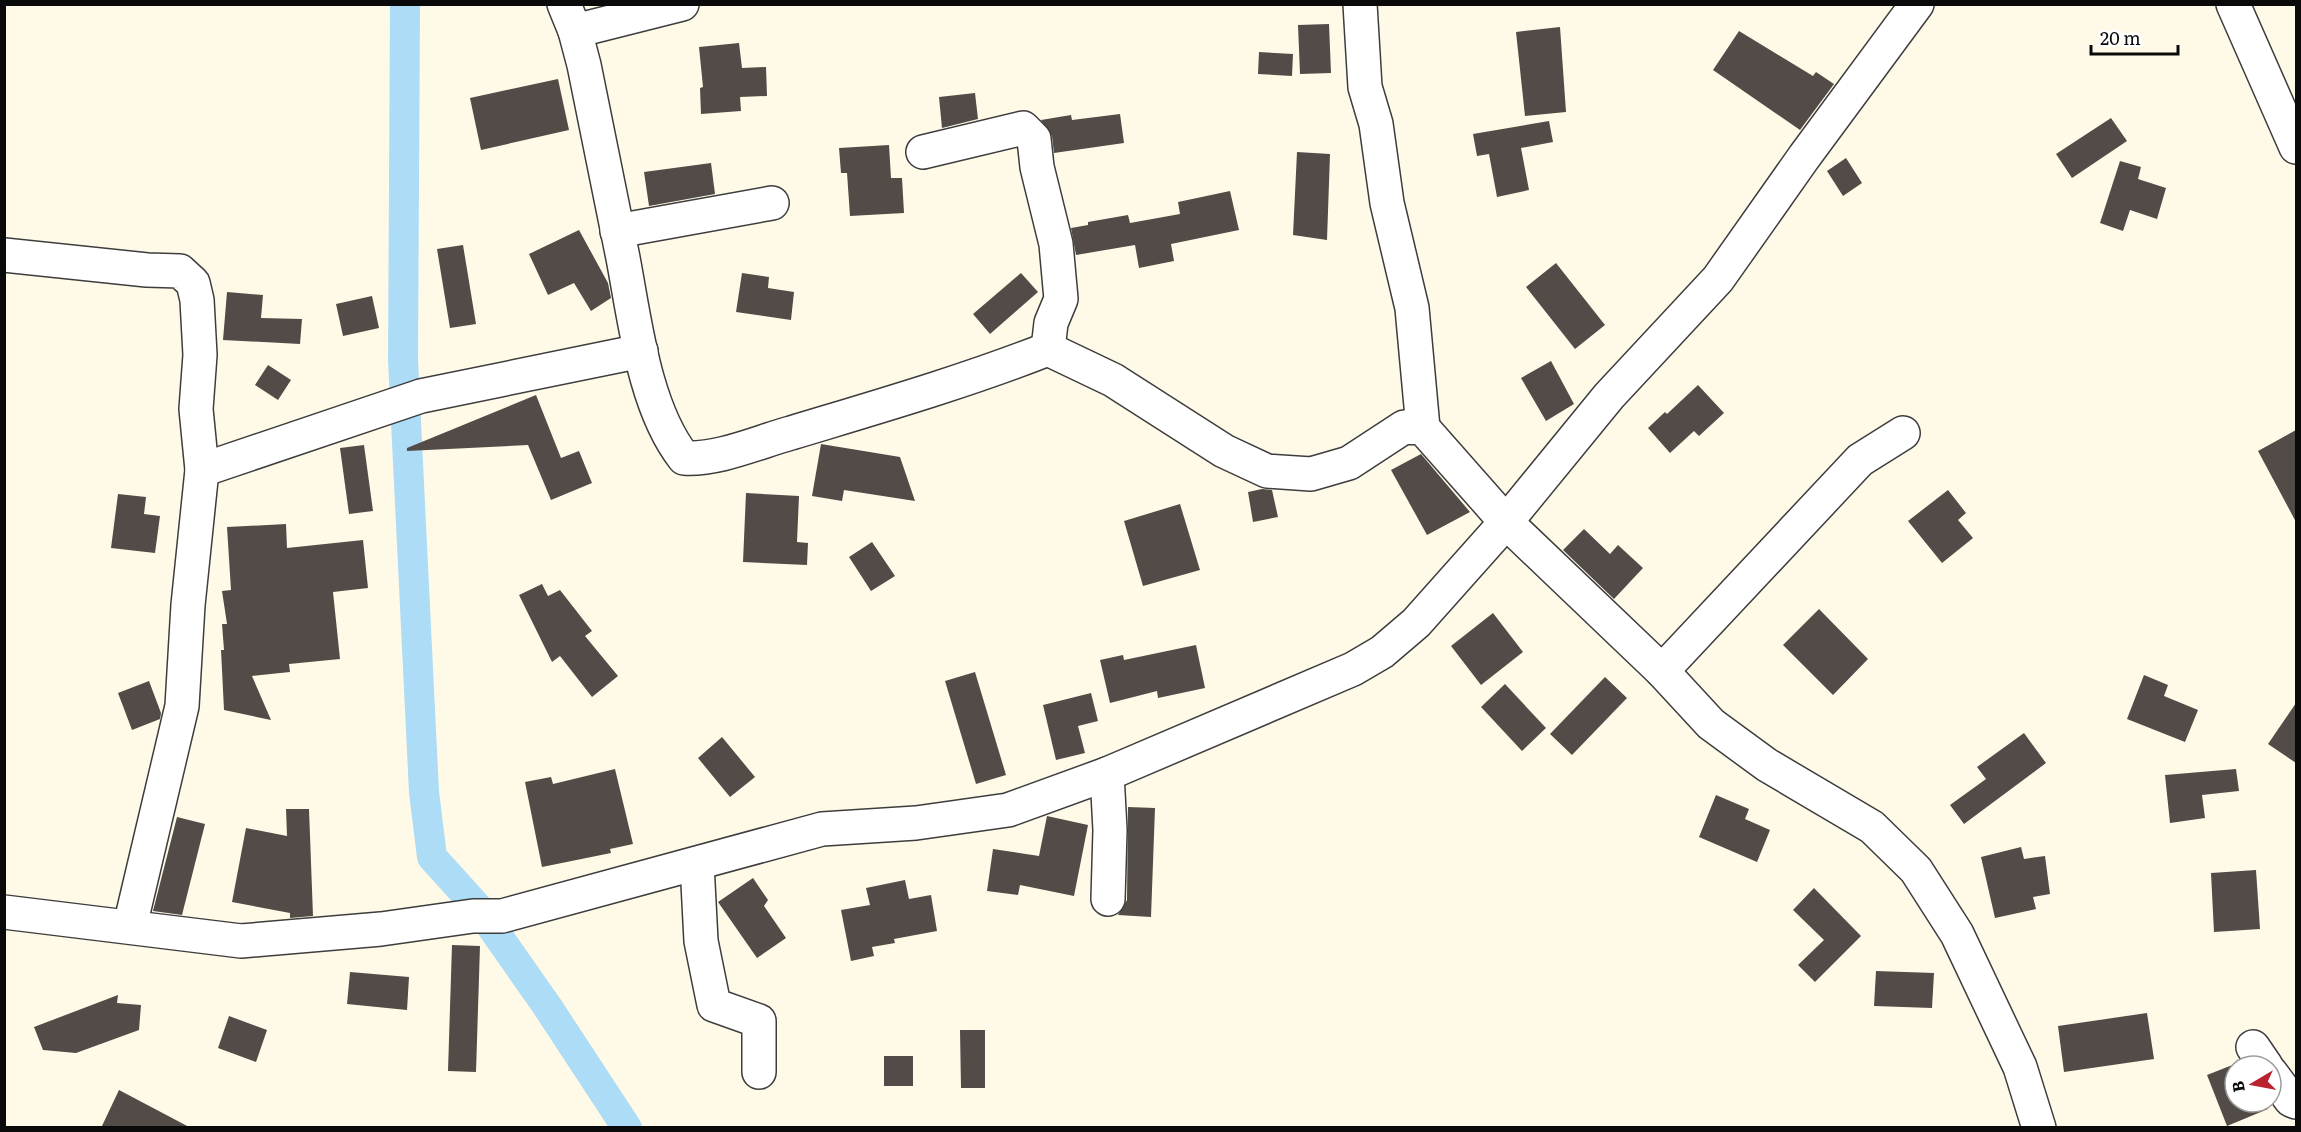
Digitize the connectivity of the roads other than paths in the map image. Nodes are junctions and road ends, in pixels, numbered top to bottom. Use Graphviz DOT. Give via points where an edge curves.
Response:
graph roads {
  1 [pos="682,4"];
  2 [pos="1360,4"];
  3 [pos="1917,4"];
  4 [pos="2233,4"];
  5 [pos="570,18"];
  6 [pos="2296,147"];
  7 [pos="923,152"];
  8 [pos="772,203"];
  9 [pos="617,231"];
  10 [pos="4,255"];
  11 [pos="1048,349"];
  12 [pos="641,351"];
  13 [pos="1423,428"];
  14 [pos="1903,433"];
  15 [pos="202,470"];
  16 [pos="1506,522"];
  17 [pos="1662,671"];
  18 [pos="1107,774"];
  19 [pos="697,864"];
  20 [pos="1108,899"];
  21 [pos="4,912"];
  22 [pos="130,926"];
  23 [pos="759,1072"];
  24 [pos="2283,1089"];
  25 [pos="2296,1102"];
  26 [pos="2039,1128"];
  1 -- 5 [label="street"];
  2 -- 13 [label="street" via="1365,87 1376,124 1387,203 1412,308"];
  3 -- 16 [label="street" via="1718,279 1609,396"];
  4 -- 6 [label="street"];
  5 -- 9 [label="street"];
  7 -- 11 [label="street" via="1023,128 1034,139 1056,244 1061,299 1051,323"];
  8 -- 9 [label="street"];
  9 -- 12 [label="street"];
  10 -- 15 [label="street" via="180,271 193,283 200,355 196,408"];
  11 -- 12 [label="street" via="905,399 697,459 684,458 672,443"];
  11 -- 13 [label="street" via="1113,380 1224,451 1267,471 1311,474 1349,463 1404,427"];
  12 -- 15 [label="street" via="422,396"];
  13 -- 16 [label="street"];
  14 -- 17 [label="street" via="1860,460"];
  15 -- 22 [label="street" via="182,706"];
  16 -- 17 [label="street"];
  16 -- 18 [label="street" via="1416,623 1382,652 1353,669"];
  17 -- 26 [label="street" via="1711,724 1767,765 1872,827 1916,870 1962,944 2020,1067"];
  18 -- 19 [label="street" via="1008,810 916,823 822,829"];
  18 -- 20 [label="street"];
  19 -- 22 [label="street" via="488,916 381,929 242,941"];
  19 -- 23 [label="street" via="700,941 714,1005 759,1021"];
  21 -- 22 [label="street"];
  24 -- 25 [label="street"];
}
